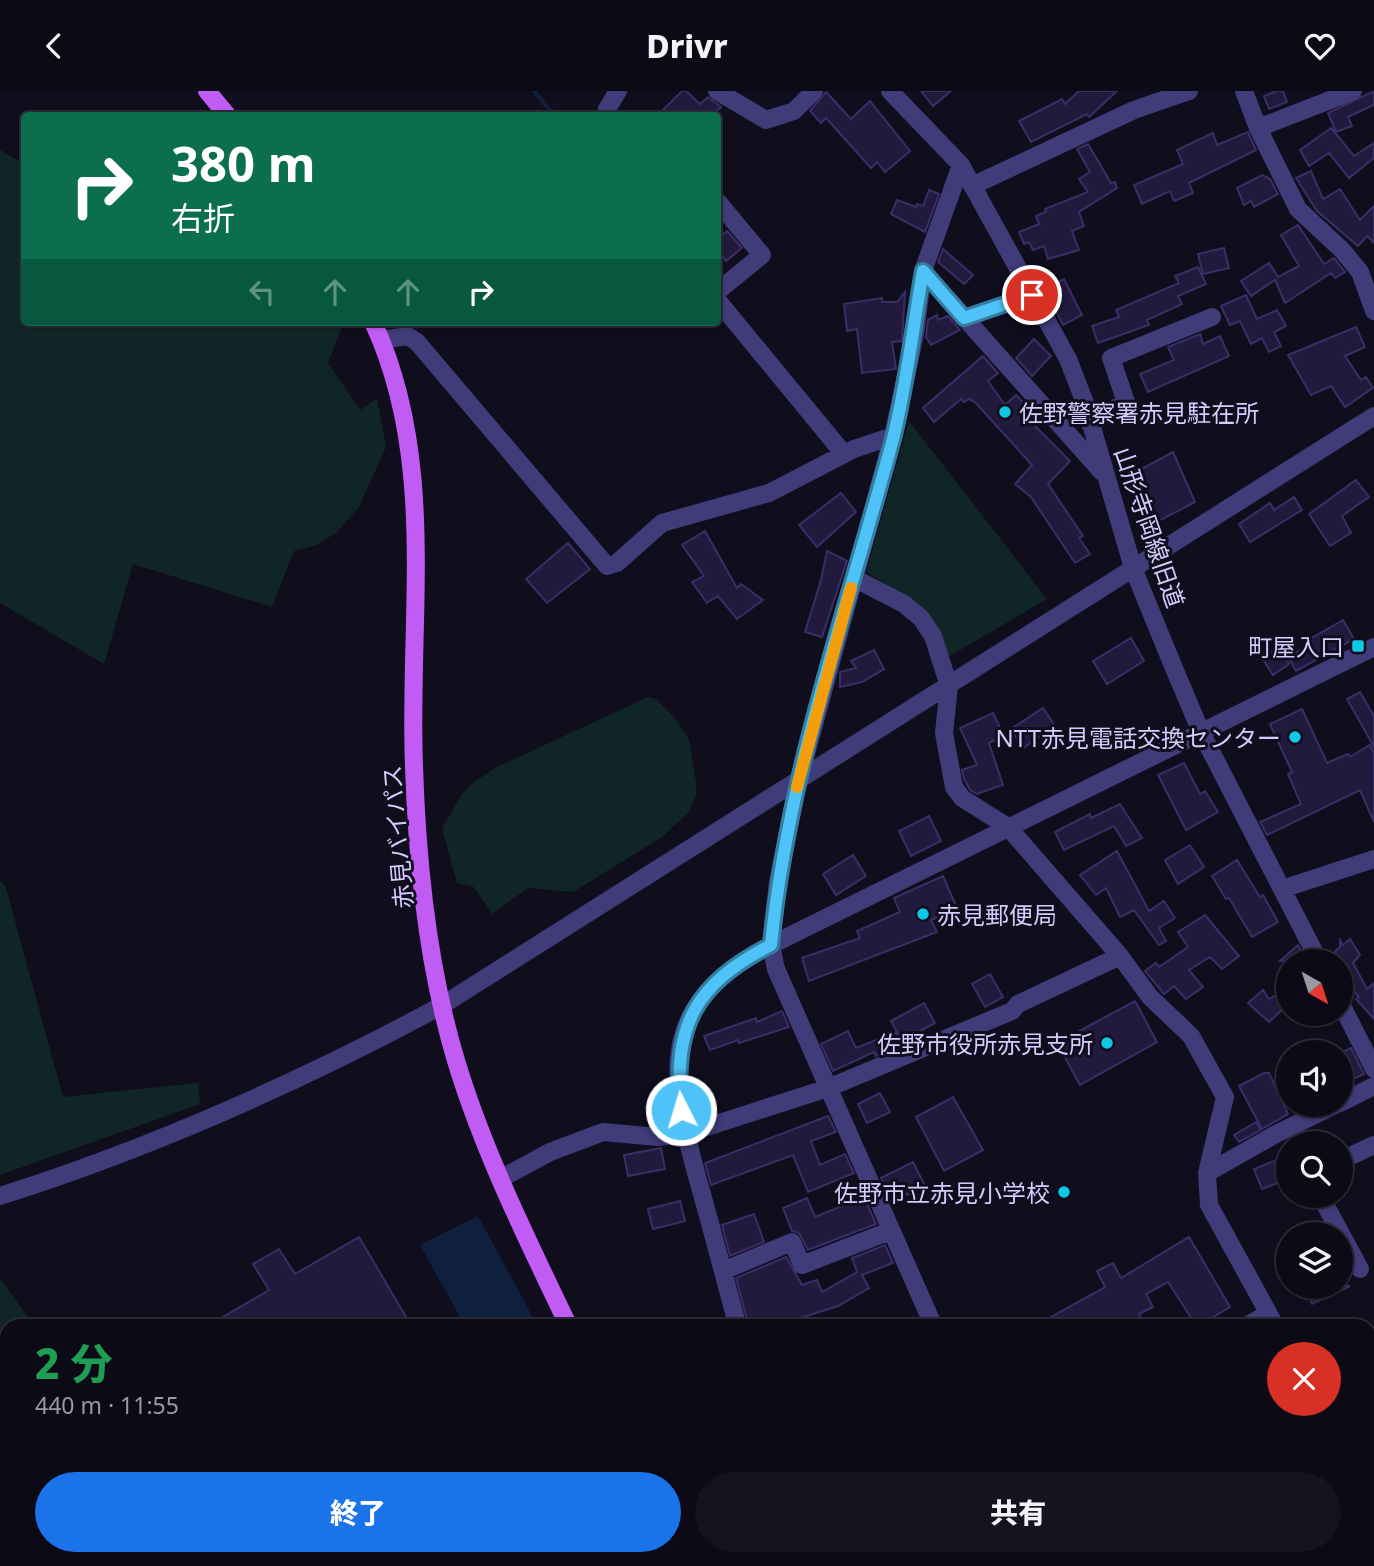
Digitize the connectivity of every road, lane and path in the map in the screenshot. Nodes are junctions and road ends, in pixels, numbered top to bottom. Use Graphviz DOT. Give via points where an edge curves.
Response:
graph roads {
  1 [pos="207,91"];
  2 [pos="618,91"];
  3 [pos="717,91"];
  4 [pos="814,91"];
  5 [pos="890,91"];
  6 [pos="1189,91"];
  7 [pos="1244,91"];
  8 [pos="1353,91"];
  9 [pos="224,112"];
  10 [pos="608,112"];
  11 [pos="1258,128"];
  12 [pos="961,165"];
  13 [pos="972,186"];
  14 [pos="721,206"];
  15 [pos="923,271"];
  16 [pos="721,289"];
  17 [pos="1032,295"];
  18 [pos="721,304"];
  19 [pos="1374,311"];
  20 [pos="1212,317"];
  21 [pos="964,318"];
  22 [pos="375,326"];
  23 [pos="381,340"];
  24 [pos="1374,416"];
  25 [pos="1090,424"];
  26 [pos="893,436"];
  27 [pos="844,454"];
  28 [pos="1104,474"];
  29 [pos="1133,568"];
  30 [pos="854,578"];
  31 [pos="1373,650"];
  32 [pos="949,686"];
  33 [pos="1201,732"];
  34 [pos="797,783"];
  35 [pos="1008,827"];
  36 [pos="1374,859"];
  37 [pos="1282,889"];
  38 [pos="771,945"];
  39 [pos="1313,949"];
  40 [pos="1120,956"];
  41 [pos="441,1006"];
  42 [pos="1353,1019"];
  43 [pos="1368,1038"];
  44 [pos="1374,1069"];
  45 [pos="1374,1086"];
  46 [pos="828,1088"];
  47 [pos="1353,1096"];
  48 [pos="1311,1117"];
  49 [pos="685,1134"];
  50 [pos="1374,1145"];
  51 [pos="1353,1155"];
  52 [pos="1208,1173"];
  53 [pos="500,1179"];
  54 [pos="0,1196"];
  55 [pos="1327,1208"];
  56 [pos="890,1231"];
  57 [pos="1360,1269"];
  58 [pos="723,1271"];
  59 [pos="565,1319"];
  60 [pos="736,1319"];
  61 [pos="927,1319"];
  62 [pos="1271,1319"];
  1 -- 9 [label="main road"];
  2 -- 10 [label="street"];
  3 -- 4 [label="street" via="766,120 794,111"];
  5 -- 12 [label="street, 山形寺岡線旧道"];
  6 -- 13 [label="street" via="1134,110"];
  7 -- 11 [label="street"];
  8 -- 11 [label="street"];
  11 -- 19 [label="street" via="1298,209 1360,272"];
  12 -- 13 [label="street, 山形寺岡線旧道"];
  12 -- 15 [label="street"];
  13 -- 17 [label="street, 山形寺岡線旧道"];
  14 -- 16 [label="street" via="762,255"];
  15 -- 21 [label="street"];
  15 -- 26 [label="street"];
  17 -- 21 [label="street"];
  17 -- 25 [label="street, 山形寺岡線旧道" via="1077,380"];
  18 -- 27 [label="street"];
  20 -- 25 [label="street" via="1111,358 1126,401"];
  21 -- 28 [label="street"];
  22 -- 23 [label="main road, 赤見バイパス"];
  23 -- 27 [label="street" via="408,336 417,342 607,566 617,563 662,523 769,493"];
  23 -- 41 [label="main road, 赤見バイパス" via="398,395 413,478 414,766 419,848"];
  24 -- 29 [label="street"];
  25 -- 28 [label="street, 山形寺岡線旧道"];
  26 -- 27 [label="street"];
  26 -- 30 [label="street"];
  28 -- 29 [label="street, 山形寺岡線旧道"];
  29 -- 32 [label="street"];
  29 -- 33 [label="street, 山形寺岡線旧道"];
  30 -- 32 [label="street" via="921,618 933,636"];
  30 -- 34 [label="street"];
  31 -- 33 [label="street"];
  32 -- 34 [label="street"];
  32 -- 35 [label="street" via="944,733 954,787"];
  33 -- 35 [label="street"];
  33 -- 37 [label="street, 山形寺岡線旧道"];
  34 -- 38 [label="street"];
  34 -- 41 [label="street"];
  35 -- 38 [label="street"];
  35 -- 40 [label="street"];
  36 -- 37 [label="street"];
  37 -- 39 [label="street, 山形寺岡線旧道"];
  38 -- 46 [label="street" via="776,969"];
  38 -- 49 [label="street" via="719,977 692,1016 679,1055"];
  40 -- 46 [label="street" via="1018,1003 1012,1011"];
  40 -- 52 [label="street" via="1150,997 1191,1036 1225,1097"];
  41 -- 53 [label="main road, 赤見バイパス" via="471,1105"];
  41 -- 54 [label="street" via="202,1122 126,1154"];
  42 -- 43 [label="street"];
  43 -- 44 [label="street"];
  45 -- 47 [label="street"];
  46 -- 49 [label="street"];
  46 -- 56 [label="street"];
  48 -- 52 [label="street"];
  49 -- 53 [label="street" via="658,1137 603,1132 550,1152"];
  49 -- 58 [label="street"];
  50 -- 51 [label="street"];
  52 -- 62 [label="street" via="1209,1205"];
  53 -- 59 [label="main road, 赤見バイパス"];
  55 -- 57 [label="street"];
  56 -- 58 [label="street" via="802,1265 792,1242"];
  56 -- 61 [label="street"];
  58 -- 60 [label="street"];
}
